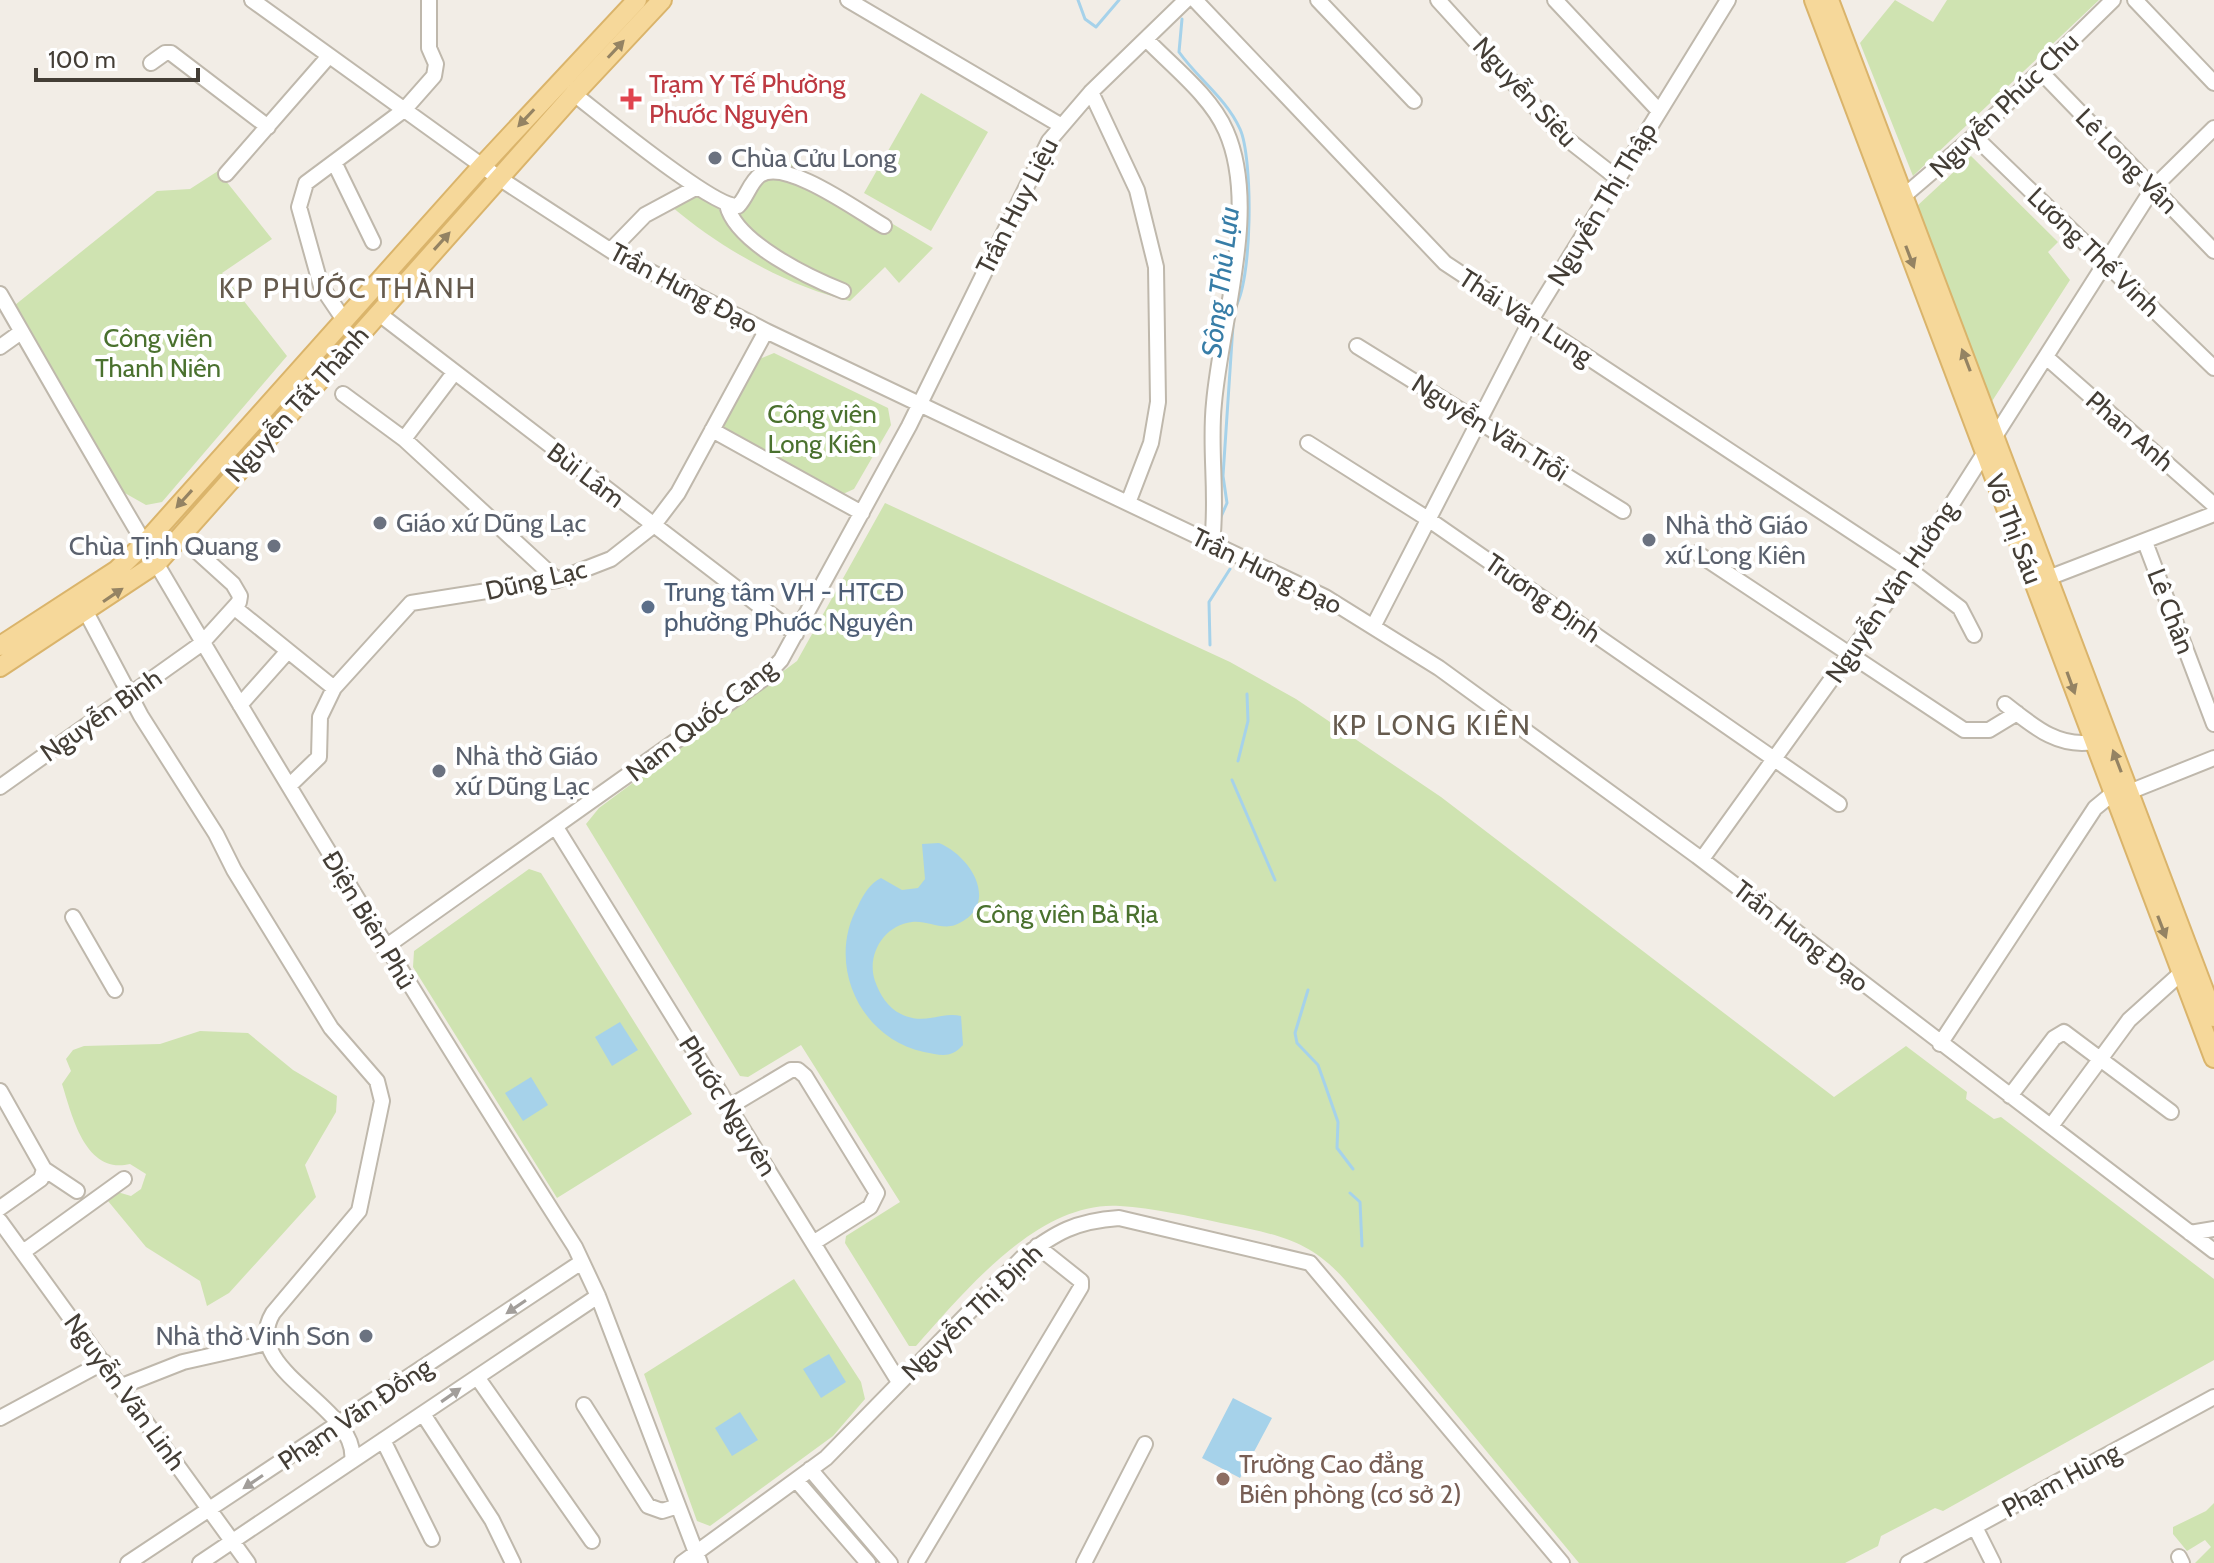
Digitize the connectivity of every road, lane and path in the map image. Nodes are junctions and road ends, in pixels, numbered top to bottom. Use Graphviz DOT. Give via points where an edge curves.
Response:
graph roads {
  1 [pos="252,0"];
  2 [pos="429,0"];
  3 [pos="637,0"];
  4 [pos="662,0"];
  5 [pos="848,0"];
  6 [pos="1186,0"];
  7 [pos="1195,0"];
  8 [pos="1318,0"];
  9 [pos="1438,0"];
  10 [pos="1555,0"];
  11 [pos="1728,0"];
  12 [pos="1814,0"];
  13 [pos="1829,0"];
  14 [pos="2113,0"];
  15 [pos="2135,0"];
  16 [pos="270,5"];
  17 [pos="1146,39"];
  18 [pos="329,56"];
  19 [pos="151,63"];
  20 [pos="2041,72"];
  21 [pos="2214,83"];
  22 [pos="1091,92"];
  23 [pos="574,94"];
  24 [pos="1414,101"];
  25 [pos="404,110"];
  26 [pos="1659,111"];
  27 [pos="1060,125"];
  28 [pos="268,127"];
  29 [pos="2214,128"];
  30 [pos="1974,136"];
  31 [pos="334,162"];
  32 [pos="482,166"];
  33 [pos="226,174"];
  34 [pos="499,178"];
  35 [pos="1617,178"];
  36 [pos="697,187"];
  37 [pos="2153,188"];
  38 [pos="1897,202"];
  39 [pos="727,205"];
  40 [pos="884,226"];
  41 [pos="373,242"];
  42 [pos="611,250"];
  43 [pos="2214,251"];
  44 [pos="2105,262"];
  45 [pos="843,291"];
  46 [pos="0,294"];
  47 [pos="378,313"];
  48 [pos="344,320"];
  49 [pos="1531,320"];
  50 [pos="766,331"];
  51 [pos="21,332"];
  52 [pos="1357,346"];
  53 [pos="0,347"];
  54 [pos="2046,357"];
  55 [pos="2214,368"];
  56 [pos="454,373"];
  57 [pos="343,394"];
  58 [pos="920,405"];
  59 [pos="1478,420"];
  60 [pos="712,430"];
  61 [pos="1995,435"];
  62 [pos="404,439"];
  63 [pos="1308,443"];
  64 [pos="1985,452"];
  65 [pos="1128,503"];
  66 [pos="2214,505"];
  67 [pos="1623,511"];
  68 [pos="862,513"];
  69 [pos="2214,514"];
  70 [pos="1428,519"];
  71 [pos="653,526"];
  72 [pos="180,536"];
  73 [pos="146,542"];
  74 [pos="2145,542"];
  75 [pos="1212,543"];
  76 [pos="1697,553"];
  77 [pos="157,563"];
  78 [pos="1910,570"];
  79 [pos="2048,578"];
  80 [pos="557,580"];
  81 [pos="235,608"];
  82 [pos="86,612"];
  83 [pos="1374,625"];
  84 [pos="796,634"];
  85 [pos="1974,635"];
  86 [pos="201,644"];
  87 [pos="0,646"];
  88 [pos="288,651"];
  89 [pos="1849,655"];
  90 [pos="0,667"];
  91 [pos="334,688"];
  92 [pos="130,695"];
  93 [pos="2005,704"];
  94 [pos="240,705"];
  95 [pos="2017,713"];
  96 [pos="2214,724"];
  97 [pos="2093,742"];
  98 [pos="2214,758"];
  99 [pos="1773,761"];
  100 [pos="289,786"];
  101 [pos="0,787"];
  102 [pos="2120,793"];
  103 [pos="1839,804"];
  104 [pos="557,829"];
  105 [pos="1702,859"];
  106 [pos="73,917"];
  107 [pos="384,948"];
  108 [pos="2180,974"];
  109 [pos="115,990"];
  110 [pos="2213,1009"];
  111 [pos="1940,1044"];
  112 [pos="2100,1057"];
  113 [pos="2214,1058"];
  114 [pos="0,1091"];
  115 [pos="2010,1096"];
  116 [pos="729,1107"];
  117 [pos="2171,1112"];
  118 [pos="2051,1126"];
  119 [pos="44,1169"];
  120 [pos="124,1179"];
  121 [pos="77,1191"];
  122 [pos="0,1208"];
  123 [pos="0,1221"];
  124 [pos="2214,1229"];
  125 [pos="2190,1233"];
  126 [pos="813,1243"];
  127 [pos="1037,1246"];
  128 [pos="2214,1251"];
  129 [pos="23,1252"];
  130 [pos="580,1263"];
  131 [pos="598,1296"];
  132 [pos="267,1343"];
  133 [pos="104,1362"];
  134 [pos="477,1377"];
  135 [pos="899,1382"];
  136 [pos="122,1386"];
  137 [pos="2214,1397"];
  138 [pos="584,1405"];
  139 [pos="423,1414"];
  140 [pos="0,1418"];
  141 [pos="340,1424"];
  142 [pos="383,1440"];
  143 [pos="1145,1444"];
  144 [pos="352,1461"];
  145 [pos="810,1469"];
  146 [pos="796,1480"];
  147 [pos="678,1506"];
  148 [pos="210,1511"];
  149 [pos="1975,1527"];
  150 [pos="432,1539"];
  151 [pos="592,1541"];
  152 [pos="232,1542"];
  153 [pos="698,1558"];
  154 [pos="128,1563"];
  155 [pos="200,1563"];
  156 [pos="248,1563"];
  157 [pos="513,1563"];
  158 [pos="682,1563"];
  159 [pos="868,1563"];
  160 [pos="890,1563"];
  161 [pos="916,1563"];
  162 [pos="1084,1563"];
  163 [pos="1562,1563"];
  164 [pos="1908,1563"];
  165 [pos="1993,1563"];
  1 -- 16 [label="street, Trần Hưng Đạo"];
  2 -- 25 [label="street" via="429,48 436,71"];
  3 -- 32 [label="main road, Nguyễn Tất Thành, one-way"];
  23 -- 4 [label="main road, Nguyễn Tất Thành, one-way"];
  5 -- 27 [label="street"];
  6 -- 17 [label="street, Trần Huy Liệu"];
  7 -- 49 [label="street, Thái Văn Lung" via="1430,249"];
  8 -- 24 [label="street"];
  9 -- 35 [label="street, Nguyễn Siêu" via="1558,132"];
  10 -- 26 [label="street"];
  11 -- 26 [label="street, Nguyễn Thị Thập"];
  12 -- 38 [label="main road, Võ Thị Sáu"];
  13 -- 38 [label="main road, Võ Thị Sáu"];
  14 -- 20 [label="street, Nguyễn Phúc Chu"];
  15 -- 21 [label="street"];
  16 -- 18 [label="street, Trần Hưng Đạo"];
  17 -- 22 [label="street, Trần Huy Liệu"];
  17 -- 75 [label="street" via="1225,129 1239,191 1234,271 1213,406 1217,503"];
  18 -- 25 [label="street, Trần Hưng Đạo"];
  18 -- 28 [label="street"];
  19 -- 28 [label="street" via="171,53"];
  20 -- 30 [label="street, Nguyễn Phúc Chu"];
  20 -- 37 [label="street, Lê Long Vân"];
  22 -- 27 [label="street, Trần Huy Liệu"];
  22 -- 65 [label="street" via="1137,190 1156,267 1158,402 1151,443"];
  23 -- 34 [label="main road, Nguyễn Tất Thành"];
  23 -- 36 [label="street"];
  25 -- 31 [label="street"];
  25 -- 32 [label="street, Trần Hưng Đạo"];
  26 -- 35 [label="street, Nguyễn Thị Thập"];
  27 -- 58 [label="street, Trần Huy Liệu"];
  28 -- 33 [label="street"];
  29 -- 37 [label="street, Nguyễn Văn Hưởng"];
  30 -- 38 [label="street, Nguyễn Phúc Chu"];
  30 -- 44 [label="street, Lương Thế Vinh"];
  31 -- 41 [label="street"];
  31 -- 48 [label="street" via="303,187 299,207 321,286"];
  32 -- 34 [label="street, Trần Hưng Đạo"];
  32 -- 48 [label="main road, Nguyễn Tất Thành"];
  34 -- 42 [label="street, Trần Hưng Đạo"];
  47 -- 34 [label="main road, Nguyễn Tất Thành, one-way"];
  35 -- 49 [label="street, Nguyễn Thị Thập"];
  36 -- 39 [label="street"];
  36 -- 42 [label="street" via="645,215"];
  37 -- 43 [label="street, Lê Long Vân"];
  37 -- 44 [label="street, Nguyễn Văn Hưởng"];
  61 -- 38 [label="main road, Võ Thị Sáu, one-way"];
  38 -- 64 [label="main road, Võ Thị Sáu, one-way"];
  39 -- 40 [label="street" via="738,206 756,179 778,170"];
  39 -- 45 [label="street" via="736,224 782,260"];
  42 -- 50 [label="street, Trần Hưng Đạo"];
  44 -- 54 [label="street, Nguyễn Văn Hưởng"];
  44 -- 55 [label="street, Lương Thế Vinh"];
  46 -- 51 [label="street, Điện Biên Phủ"];
  47 -- 56 [label="street, Bùi Lâm"];
  47 -- 72 [label="main road, Nguyễn Tất Thành"];
  48 -- 73 [label="main road, Nguyễn Tất Thành, one-way"];
  49 -- 59 [label="street, Nguyễn Thị Thập"];
  49 -- 78 [label="street, Thái Văn Lung"];
  50 -- 58 [label="street, Trần Hưng Đạo"];
  50 -- 60 [label="street, Dũng Lạc"];
  51 -- 53 [label="street"];
  51 -- 73 [label="street, Điện Biên Phủ"];
  52 -- 59 [label="street, Nguyễn Văn Trỗi"];
  54 -- 61 [label="street, Nguyễn Văn Hưởng"];
  54 -- 66 [label="street, Phan Anh"];
  56 -- 62 [label="street"];
  56 -- 71 [label="street, Bùi Lâm"];
  57 -- 62 [label="street"];
  58 -- 65 [label="street, Trần Hưng Đạo"];
  58 -- 68 [label="street, Nam Quốc Cang"];
  59 -- 67 [label="street, Nguyễn Văn Trỗi"];
  59 -- 70 [label="street, Nguyễn Thị Thập"];
  60 -- 68 [label="street"];
  60 -- 71 [label="street, Dũng Lạc" via="678,493"];
  61 -- 64 [label="street, Nguyễn Văn Hưởng"];
  61 -- 79 [label="main road, Võ Thị Sáu"];
  62 -- 80 [label="street"];
  63 -- 70 [label="street, Trương Định"];
  64 -- 78 [label="street, Nguyễn Văn Hưởng"];
  64 -- 97 [label="main road, Võ Thị Sáu, one-way"];
  65 -- 75 [label="street, Trần Hưng Đạo"];
  68 -- 84 [label="street, Nam Quốc Cang"];
  69 -- 74 [label="street"];
  70 -- 83 [label="street, Nguyễn Thị Thập"];
  70 -- 99 [label="street, Trương Định"];
  71 -- 80 [label="street, Dũng Lạc" via="611,559"];
  71 -- 84 [label="street, Bùi Lâm"];
  72 -- 77 [label="main road, Nguyễn Tất Thành"];
  72 -- 81 [label="street" via="237,589"];
  73 -- 77 [label="street, Điện Biên Phủ"];
  73 -- 87 [label="main road, Nguyễn Tất Thành" via="117,570"];
  74 -- 79 [label="street"];
  74 -- 96 [label="street, Lê Chân"];
  75 -- 83 [label="street, Trần Hưng Đạo"];
  76 -- 89 [label="street"];
  82 -- 77 [label="main road, Nguyễn Tất Thành, one-way"];
  77 -- 86 [label="street, Điện Biên Phủ"];
  78 -- 85 [label="street, Thái Văn Lung" via="1960,608"];
  78 -- 89 [label="street, Nguyễn Văn Hưởng"];
  102 -- 79 [label="main road, Võ Thị Sáu, one-way"];
  80 -- 91 [label="street, Dũng Lạc" via="411,603"];
  81 -- 86 [label="street, Nguyễn Bình"];
  81 -- 88 [label="street"];
  82 -- 90 [label="main road, Nguyễn Tất Thành"];
  82 -- 92 [label="street"];
  83 -- 105 [label="street, Trần Hưng Đạo"];
  84 -- 104 [label="street, Nam Quốc Cang" via="763,679"];
  86 -- 92 [label="street, Nguyễn Bình"];
  86 -- 94 [label="street, Điện Biên Phủ"];
  88 -- 91 [label="street"];
  88 -- 94 [label="street"];
  89 -- 95 [label="street" via="1964,730 1989,730"];
  89 -- 99 [label="street, Nguyễn Văn Hưởng"];
  91 -- 100 [label="street, Dũng Lạc" via="320,717 319,757"];
  92 -- 101 [label="street, Nguyễn Bình"];
  92 -- 132 [label="street" via="324,1017 381,1090 359,1211 273,1313 264,1332"];
  93 -- 95 [label="street"];
  94 -- 100 [label="street, Điện Biên Phủ"];
  95 -- 97 [label="street" via="2056,740"];
  97 -- 102 [label="main road, Võ Thị Sáu"];
  98 -- 102 [label="street"];
  99 -- 103 [label="street, Trương Định"];
  99 -- 105 [label="street, Nguyễn Văn Hưởng"];
  100 -- 107 [label="street, Điện Biên Phủ"];
  102 -- 108 [label="main road, Võ Thị Sáu, one-way"];
  102 -- 110 [label="main road, Võ Thị Sáu"];
  102 -- 111 [label="street" via="2095,808"];
  104 -- 107 [label="street, Nam Quốc Cang"];
  104 -- 116 [label="street, Phước Nguyên"];
  105 -- 111 [label="street, Trần Hưng Đạo"];
  106 -- 109 [label="street"];
  107 -- 130 [label="street, Điện Biên Phủ" via="575,1247"];
  108 -- 112 [label="street" via="2129,1020"];
  108 -- 113 [label="main road, Võ Thị Sáu"];
  111 -- 115 [label="street, Trần Hưng Đạo"];
  112 -- 115 [label="street" via="2070,1034 2058,1033"];
  112 -- 117 [label="street"];
  112 -- 118 [label="street"];
  114 -- 119 [label="street"];
  115 -- 118 [label="street, Trần Hưng Đạo"];
  116 -- 126 [label="street, Phước Nguyên"];
  116 -- 126 [label="street" via="791,1070 805,1076 877,1193 870,1207"];
  118 -- 125 [label="street, Trần Hưng Đạo"];
  119 -- 121 [label="street"];
  119 -- 122 [label="street" via="41,1179"];
  120 -- 129 [label="street"];
  123 -- 129 [label="street, Nguyễn Văn Linh"];
  124 -- 125 [label="street"];
  125 -- 128 [label="street, Trần Hưng Đạo"];
  126 -- 135 [label="street, Phước Nguyên"];
  127 -- 135 [label="street, Nguyễn Thị Định"];
  127 -- 161 [label="street" via="1081,1281 1081,1287"];
  127 -- 163 [label="street, Nguyễn Thị Định" via="1059,1230 1119,1218 1310,1263"];
  129 -- 133 [label="street, Nguyễn Văn Linh"];
  130 -- 131 [label="street, Điện Biên Phủ"];
  130 -- 141 [label="street, Phạm Văn Đồng, one-way"];
  131 -- 134 [label="street, Phạm Văn Đồng"];
  131 -- 147 [label="street, Điện Biên Phủ"];
  132 -- 136 [label="street" via="183,1362"];
  132 -- 141 [label="street" via="295,1381"];
  133 -- 136 [label="street, Nguyễn Văn Linh"];
  133 -- 140 [label="street"];
  139 -- 134 [label="street, Phạm Văn Đồng, one-way"];
  134 -- 151 [label="street"];
  135 -- 145 [label="street, Nguyễn Thị Định"];
  136 -- 148 [label="street, Nguyễn Văn Linh"];
  137 -- 149 [label="street, Phạm Hùng"];
  138 -- 147 [label="street" via="648,1506 662,1511"];
  139 -- 142 [label="street, Phạm Văn Đồng"];
  139 -- 157 [label="street" via="485,1508"];
  141 -- 144 [label="street" via="351,1441"];
  141 -- 148 [label="street, Phạm Văn Đồng, one-way"];
  142 -- 144 [label="street, Phạm Văn Đồng"];
  142 -- 150 [label="street"];
  143 -- 162 [label="street"];
  144 -- 152 [label="street, Phạm Văn Đồng"];
  145 -- 146 [label="street, Nguyễn Thị Định"];
  145 -- 160 [label="street"];
  146 -- 153 [label="street, Nguyễn Thị Định"];
  146 -- 159 [label="street"];
  147 -- 153 [label="street, Điện Biên Phủ"];
  148 -- 152 [label="street, Nguyễn Văn Linh"];
  148 -- 154 [label="street, Phạm Văn Đồng"];
  149 -- 164 [label="street, Phạm Hùng"];
  149 -- 165 [label="street"];
  152 -- 155 [label="street, Phạm Văn Đồng"];
  152 -- 156 [label="street, Nguyễn Văn Linh"];
  153 -- 158 [label="street, Nguyễn Thị Định"];
}
